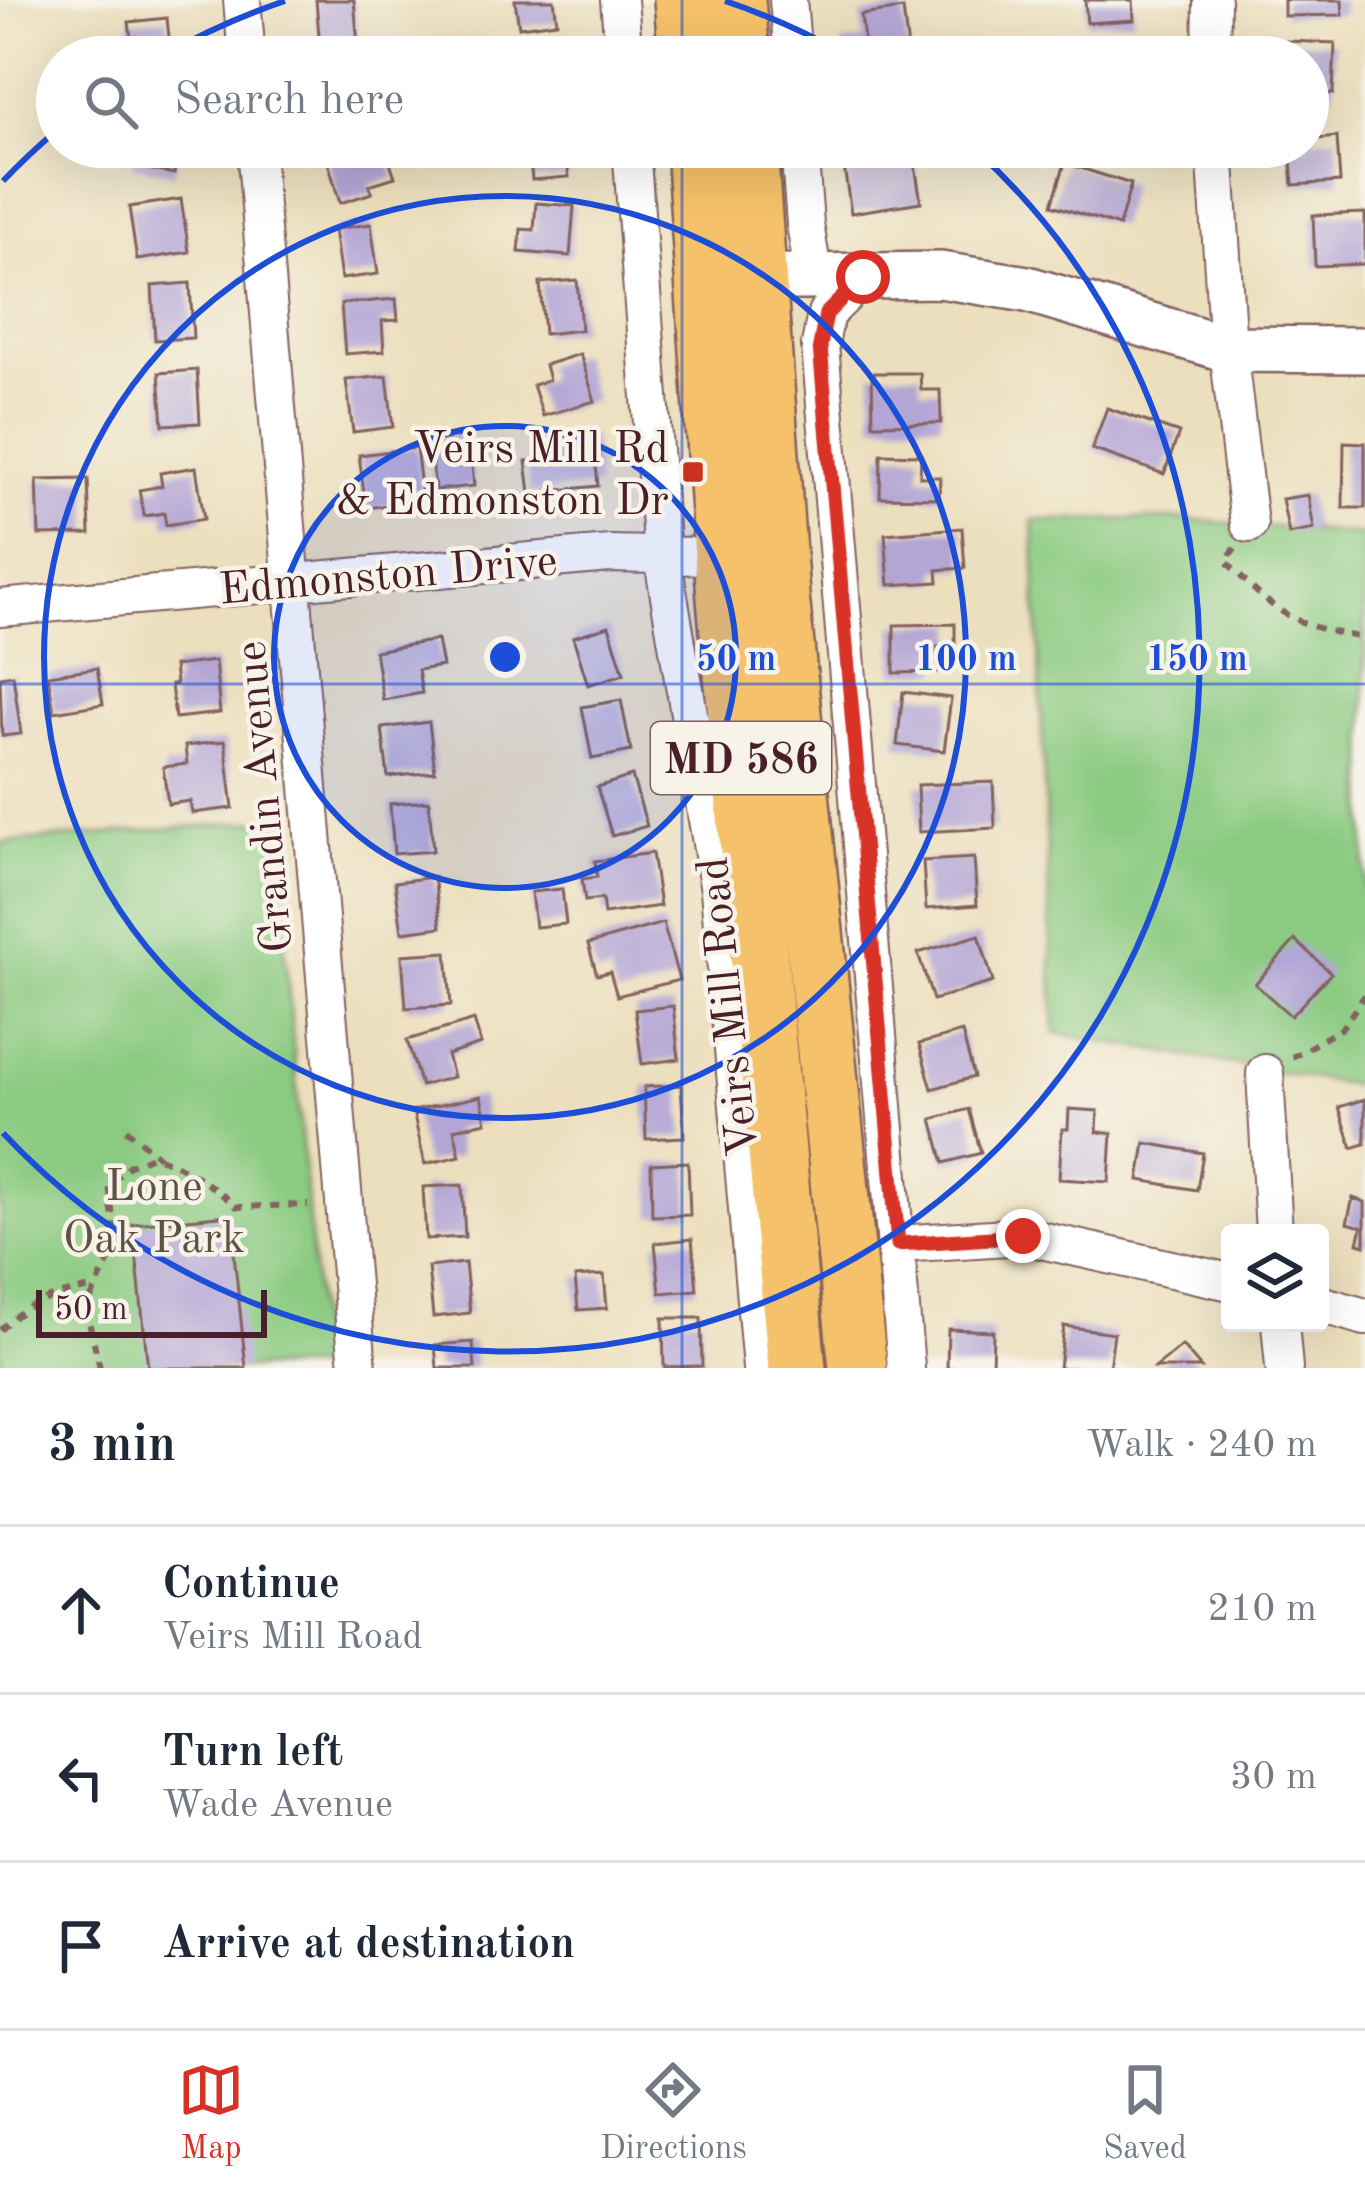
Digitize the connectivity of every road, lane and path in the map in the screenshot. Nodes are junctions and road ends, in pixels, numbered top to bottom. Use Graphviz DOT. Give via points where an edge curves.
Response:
graph roads {
  1 [pos="242,0"];
  2 [pos="619,0"];
  3 [pos="683,0"];
  4 [pos="736,0"];
  5 [pos="788,0"];
  6 [pos="1212,0"];
  7 [pos="245,36"];
  8 [pos="622,36"];
  9 [pos="686,36"];
  10 [pos="739,36"];
  11 [pos="791,36"];
  12 [pos="1211,36"];
  13 [pos="257,168"];
  14 [pos="633,168"];
  15 [pos="705,168"];
  16 [pos="750,168"];
  17 [pos="793,168"];
  18 [pos="1216,168"];
  19 [pos="863,277"];
  20 [pos="760,278"];
  21 [pos="1228,349"];
  22 [pos="1365,350"];
  23 [pos="1249,524"];
  24 [pos="662,555"];
  25 [pos="750,557"];
  26 [pos="292,581"];
  27 [pos="0,608"];
  28 [pos="1365,638"];
  29 [pos="1365,995"];
  30 [pos="1265,1073"];
  31 [pos="125,1129"];
  32 [pos="162,1159"];
  33 [pos="308,1204"];
  34 [pos="1273,1224"];
  35 [pos="898,1244"];
  36 [pos="1221,1280"];
  37 [pos="96,1288"];
  38 [pos="1329,1307"];
  39 [pos="1365,1317"];
  40 [pos="0,1330"];
  41 [pos="1281,1332"];
  42 [pos="100,1368"];
  43 [pos="358,1368"];
  44 [pos="760,1368"];
  45 [pos="797,1368"];
  46 [pos="858,1368"];
  47 [pos="906,1368"];
  48 [pos="1284,1368"];
  1 -- 7 [label="street"];
  2 -- 8 [label="street"];
  3 -- 9 [label="main road"];
  4 -- 10 [label="main road"];
  5 -- 11 [label="street"];
  6 -- 12 [label="street"];
  13 -- 26 [label="street, Grandin Avenue"];
  14 -- 24 [label="street, Veirs Mill Road"];
  15 -- 20 [label="main road, Veirs Mill Road / MD 586"];
  16 -- 20 [label="main road, Veirs Mill Road / MD 586"];
  17 -- 20 [label="street, Veirs Mill Road"];
  18 -- 21 [label="street"];
  19 -- 20 [label="street"];
  19 -- 21 [label="street" via="940,274 1028,289"];
  19 -- 35 [label="street" via="826,314 820,346"];
  20 -- 25 [label="main road, Veirs Mill Road / MD 586"];
  21 -- 22 [label="street"];
  21 -- 23 [label="street"];
  23 -- 28 [label="path" via="1226,561 1264,602 1313,630"];
  24 -- 25 [label="street, Edmonston Drive"];
  24 -- 26 [label="street, Edmonston Drive"];
  24 -- 44 [label="street, Veirs Mill Road" via="718,890"];
  25 -- 45 [label="main road, Veirs Mill Road / MD 586"];
  25 -- 46 [label="main road, Veirs Mill Road / MD 586"];
  26 -- 27 [label="street, Edmonston Drive"];
  26 -- 43 [label="street, Grandin Avenue"];
  29 -- 30 [label="path" via="1341,1029"];
  30 -- 34 [label="street"];
  31 -- 32 [label="path"];
  32 -- 33 [label="path" via="205,1179 237,1207"];
  32 -- 37 [label="path" via="130,1166 109,1184 116,1245"];
  35 -- 36 [label="street" via="1023,1236"];
  35 -- 47 [label="street"];
  37 -- 40 [label="path" via="49,1296"];
  37 -- 42 [label="path" via="86,1309"];
  38 -- 39 [label="street"];
  41 -- 48 [label="street"];
}
